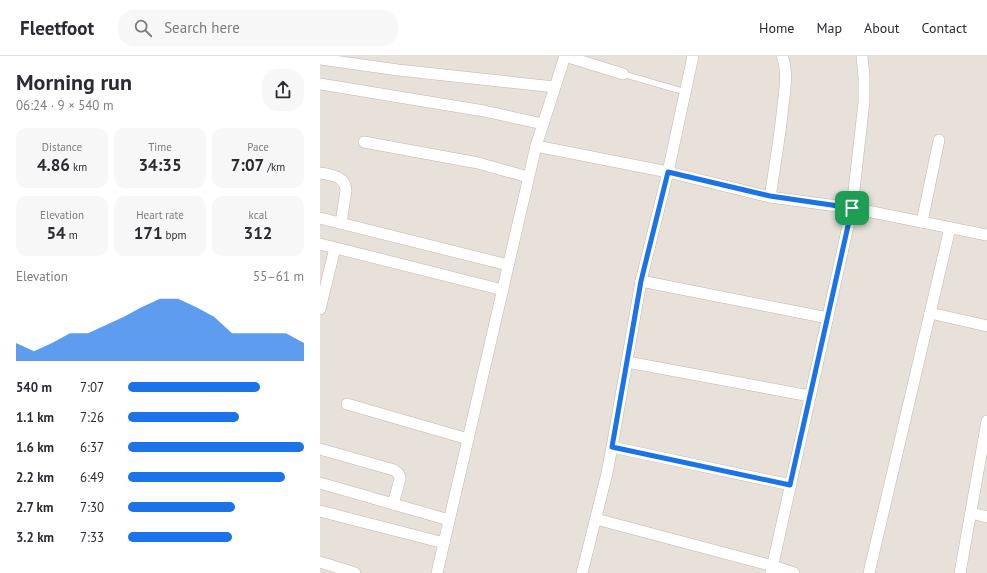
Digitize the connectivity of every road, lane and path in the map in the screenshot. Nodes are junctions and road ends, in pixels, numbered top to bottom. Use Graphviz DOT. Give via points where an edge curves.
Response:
graph roads {
  1 [pos="565,56"];
  2 [pos="693,56"];
  3 [pos="782,56"];
  4 [pos="862,56"];
  5 [pos="320,59"];
  6 [pos="624,74"];
  7 [pos="320,84"];
  8 [pos="555,87"];
  9 [pos="685,92"];
  10 [pos="543,124"];
  11 [pos="939,140"];
  12 [pos="364,142"];
  13 [pos="536,146"];
  14 [pos="668,172"];
  15 [pos="320,173"];
  16 [pos="528,177"];
  17 [pos="770,196"];
  18 [pos="852,208"];
  19 [pos="320,218"];
  20 [pos="922,222"];
  21 [pos="341,223"];
  22 [pos="950,228"];
  23 [pos="987,235"];
  24 [pos="320,244"];
  25 [pos="335,248"];
  26 [pos="508,265"];
  27 [pos="641,281"];
  28 [pos="503,290"];
  29 [pos="320,309"];
  30 [pos="930,314"];
  31 [pos="828,318"];
  32 [pos="987,326"];
  33 [pos="627,362"];
  34 [pos="810,396"];
  35 [pos="348,404"];
  36 [pos="987,420"];
  37 [pos="468,439"];
  38 [pos="612,447"];
  39 [pos="320,449"];
  40 [pos="320,483"];
  41 [pos="790,485"];
  42 [pos="393,504"];
  43 [pos="320,511"];
  44 [pos="971,513"];
  45 [pos="987,517"];
  46 [pos="596,519"];
  47 [pos="449,520"];
  48 [pos="444,543"];
  49 [pos="320,562"];
  50 [pos="772,570"];
  51 [pos="355,573"];
  52 [pos="437,573"];
  53 [pos="582,573"];
  54 [pos="794,573"];
  55 [pos="869,573"];
  56 [pos="960,573"];
  1 -- 6 [label="street"];
  1 -- 8 [label="street"];
  2 -- 9 [label="street"];
  3 -- 17 [label="street" via="786,86"];
  4 -- 18 [label="street" via="864,102"];
  5 -- 8 [label="street"];
  6 -- 9 [label="lane"];
  7 -- 10 [label="street" via="484,111"];
  8 -- 10 [label="street"];
  9 -- 14 [label="street"];
  10 -- 13 [label="street"];
  11 -- 20 [label="street"];
  12 -- 16 [label="street" via="478,163"];
  13 -- 14 [label="street"];
  13 -- 16 [label="street"];
  14 -- 17 [label="street"];
  14 -- 27 [label="street"];
  15 -- 21 [label="street" via="341,179 345,185"];
  16 -- 26 [label="street"];
  17 -- 18 [label="street"];
  18 -- 20 [label="street"];
  18 -- 31 [label="street"];
  19 -- 21 [label="street"];
  20 -- 22 [label="street"];
  21 -- 26 [label="street"];
  22 -- 23 [label="street"];
  22 -- 30 [label="street"];
  24 -- 25 [label="street"];
  25 -- 28 [label="street"];
  25 -- 29 [label="street"];
  26 -- 28 [label="street"];
  27 -- 31 [label="street"];
  27 -- 33 [label="street"];
  28 -- 37 [label="street"];
  30 -- 32 [label="street"];
  30 -- 55 [label="street"];
  31 -- 34 [label="street"];
  33 -- 34 [label="street"];
  33 -- 38 [label="street"];
  34 -- 41 [label="street"];
  35 -- 37 [label="street"];
  36 -- 44 [label="street"];
  37 -- 47 [label="street"];
  38 -- 41 [label="street"];
  38 -- 46 [label="street"];
  39 -- 42 [label="street" via="397,472 400,478"];
  40 -- 42 [label="street"];
  41 -- 50 [label="street"];
  42 -- 47 [label="street"];
  43 -- 48 [label="street"];
  44 -- 45 [label="street"];
  44 -- 56 [label="street"];
  46 -- 50 [label="street"];
  46 -- 53 [label="street"];
  47 -- 48 [label="street"];
  48 -- 52 [label="street"];
  49 -- 51 [label="street"];
  50 -- 54 [label="street"];
}
